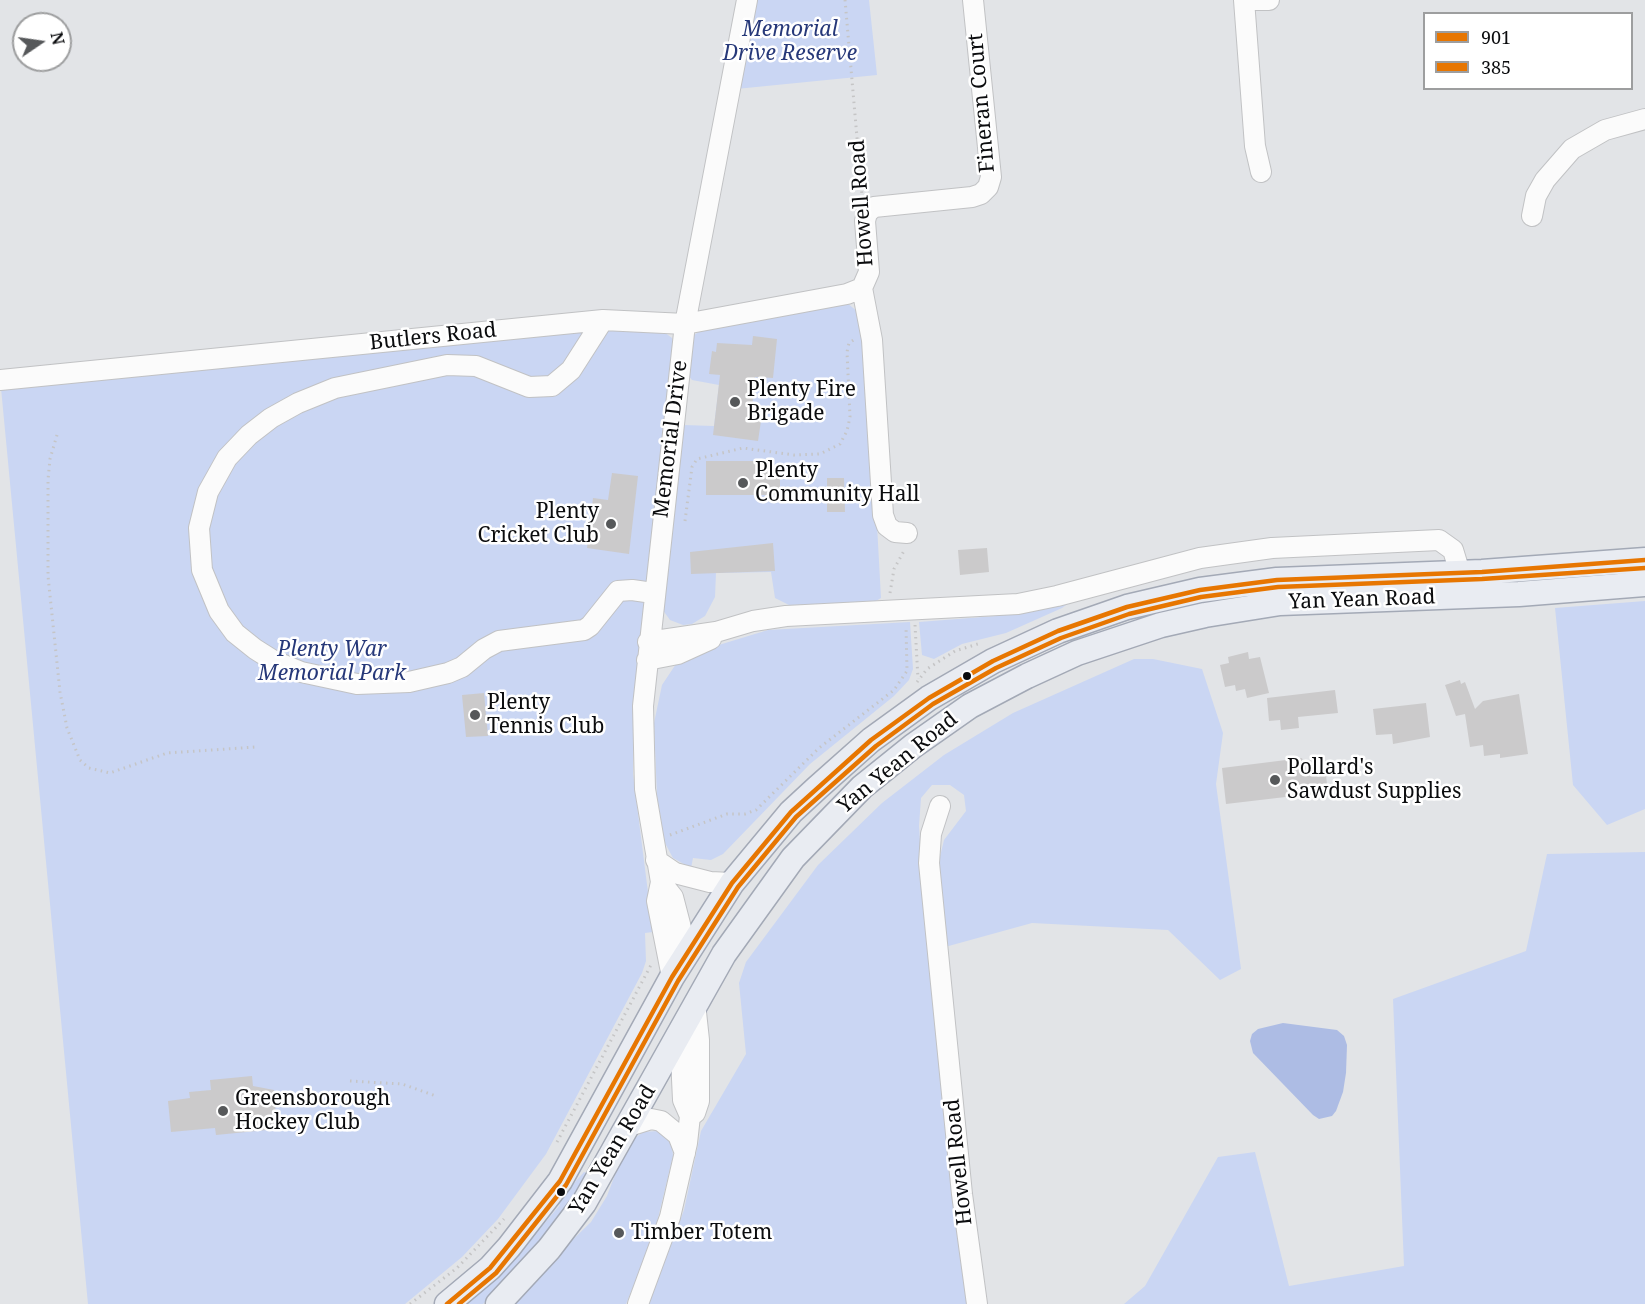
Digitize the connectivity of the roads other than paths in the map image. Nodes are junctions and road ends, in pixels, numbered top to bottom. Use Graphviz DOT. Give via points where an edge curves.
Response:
graph roads {
  1 [pos="747,0"];
  2 [pos="973,0"];
  3 [pos="1244,0"];
  4 [pos="1252,0"];
  5 [pos="1269,0"];
  6 [pos="1645,119"];
  7 [pos="1261,172"];
  8 [pos="867,213"];
  9 [pos="1532,216"];
  10 [pos="862,288"];
  11 [pos="603,320"];
  12 [pos="685,324"];
  13 [pos="0,380"];
  14 [pos="907,533"];
  15 [pos="1645,560"];
  16 [pos="1460,573"];
  17 [pos="1645,584"];
  18 [pos="653,593"];
  19 [pos="647,651"];
  20 [pos="940,806"];
  21 [pos="656,860"];
  22 [pos="661,882"];
  23 [pos="732,883"];
  24 [pos="687,951"];
  25 [pos="672,977"];
  26 [pos="695,1003"];
  27 [pos="680,1036"];
  28 [pos="690,1116"];
  29 [pos="629,1126"];
  30 [pos="685,1153"];
  31 [pos="447,1304"];
  32 [pos="498,1304"];
  33 [pos="638,1304"];
  34 [pos="977,1304"];
  1 -- 12 [label="street, Memorial Drive"];
  2 -- 8 [label="street, Fineran Court" via="991,177 988,187 972,197 881,206"];
  3 -- 7 [label="street" via="1255,146"];
  4 -- 5 [label="street"];
  6 -- 9 [label="street" via="1605,130 1572,149 1545,180 1536,196"];
  8 -- 10 [label="street, Howell Road" via="869,272"];
  10 -- 12 [label="street, Butlers Road"];
  10 -- 14 [label="street, Howell Road" via="873,340 883,515 895,532"];
  11 -- 12 [label="street, Butlers Road"];
  11 -- 13 [label="street, Butlers Road"];
  11 -- 18 [label="street" via="571,370 552,386 529,387 476,366 447,365 335,388 278,414 236,448 213,482 199,528 202,570 219,611 255,649 274,662 301,672 357,684 401,683 448,673 499,641 584,630 618,591"];
  12 -- 18 [label="street, Memorial Drive"];
  15 -- 16 [label="main road, Yan Yean Road"];
  16 -- 19 [label="street, Yan Yean Road" via="1453,550 1439,540 1243,550 1152,568 1038,600 769,618 716,632 704,643 669,656"];
  16 -- 23 [label="main road, Yan Yean Road" via="1277,579 1239,584 1145,603 1058,631 929,698 871,740 791,812"];
  17 -- 26 [label="main road, Yan Yean Road" via="1240,608 1161,625 1052,664 939,726 862,787 793,858 749,916"];
  18 -- 19 [label="street, Memorial Drive"];
  19 -- 21 [label="street, Memorial Drive" via="642,730 645,789"];
  20 -- 34 [label="street, Howell Road" via="931,834 929,863 962,1194"];
  21 -- 22 [label="street, Memorial Drive"];
  21 -- 23 [label="street" via="675,873"];
  22 -- 24 [label="street, Memorial Drive" via="673,897"];
  22 -- 25 [label="street, Memorial Drive" via="657,901"];
  23 -- 24 [label="main road, Yan Yean Road"];
  24 -- 25 [label="main road, Yan Yean Road"];
  24 -- 26 [label="main road"];
  25 -- 27 [label="main road, Memorial Drive"];
  25 -- 31 [label="main road, Yan Yean Road" via="560,1181 490,1268"];
  26 -- 27 [label="main road, Yan Yean Road"];
  26 -- 28 [label="street" via="699,1101"];
  27 -- 28 [label="street" via="683,1100"];
  27 -- 29 [label="main road, Yan Yean Road"];
  28 -- 30 [label="street"];
  29 -- 30 [label="street" via="651,1119 661,1121 678,1135"];
  29 -- 32 [label="main road, Yan Yean Road" via="603,1174 568,1225"];
  30 -- 33 [label="street" via="670,1216"];
}
